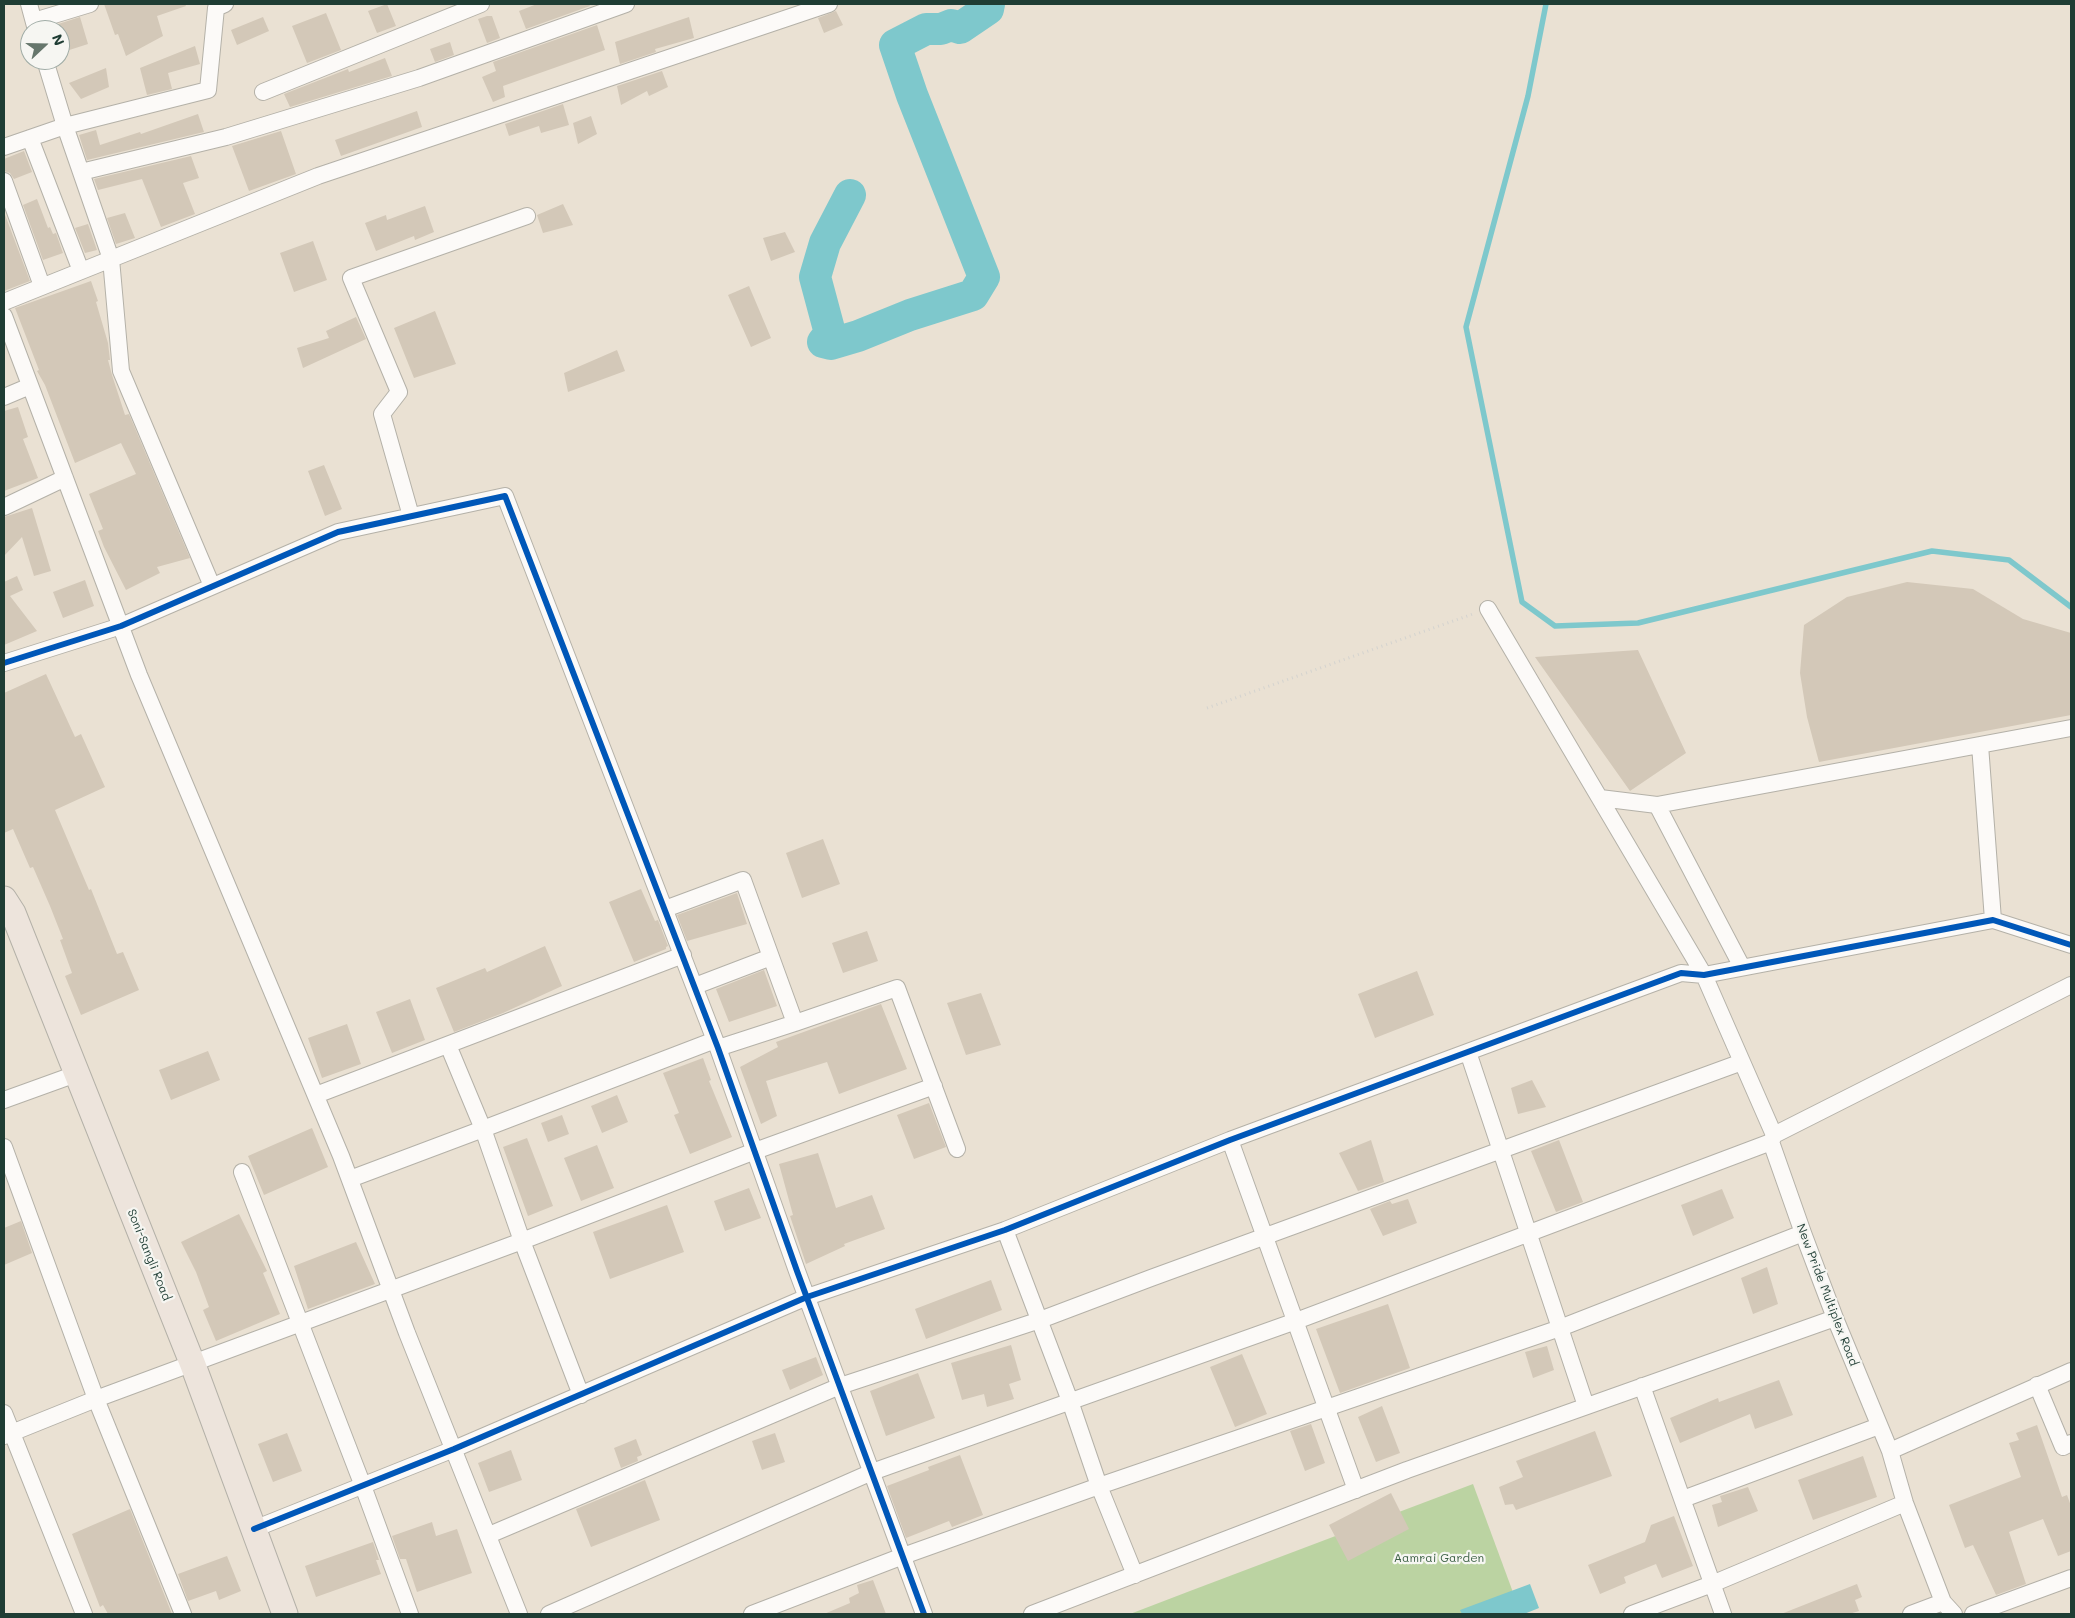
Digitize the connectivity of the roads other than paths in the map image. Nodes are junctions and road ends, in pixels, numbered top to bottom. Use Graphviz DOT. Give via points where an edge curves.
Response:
graph roads {
  1 [pos="29,4"];
  2 [pos="90,4"];
  3 [pos="225,4"];
  4 [pos="482,4"];
  5 [pos="626,4"];
  6 [pos="829,4"];
  7 [pos="34,20"];
  8 [pos="48,20"];
  9 [pos="48,70"];
  10 [pos="263,92"];
  11 [pos="65,126"];
  12 [pos="30,138"];
  13 [pos="4,147"];
  14 [pos="81,172"];
  15 [pos="4,181"];
  16 [pos="527,216"];
  17 [pos="111,259"];
  18 [pos="81,271"];
  19 [pos="42,286"];
  20 [pos="4,302"];
  21 [pos="4,316"];
  22 [pos="30,386"];
  23 [pos="4,396"];
  24 [pos="65,478"];
  25 [pos="4,507"];
  26 [pos="411,516"];
  27 [pos="212,586"];
  28 [pos="1488,609"];
  29 [pos="121,626"];
  30 [pos="4,662"];
  31 [pos="2071,728"];
  32 [pos="1980,745"];
  33 [pos="1600,798"];
  34 [pos="1657,805"];
  35 [pos="4,899"];
  36 [pos="665,909"];
  37 [pos="1993,920"];
  38 [pos="2071,946"];
  39 [pos="683,955"];
  40 [pos="771,957"];
  41 [pos="1742,967"];
  42 [pos="1704,974"];
  43 [pos="2071,985"];
  44 [pos="695,986"];
  45 [pos="795,1023"];
  46 [pos="448,1044"];
  47 [pos="717,1044"];
  48 [pos="1468,1052"];
  49 [pos="1742,1062"];
  50 [pos="76,1074"];
  51 [pos="934,1086"];
  52 [pos="316,1096"];
  53 [pos="4,1100"];
  54 [pos="483,1129"];
  55 [pos="1772,1139"];
  56 [pos="1230,1140"];
  57 [pos="4,1147"];
  58 [pos="957,1149"];
  59 [pos="1501,1150"];
  60 [pos="755,1151"];
  61 [pos="242,1172"];
  62 [pos="350,1179"];
  63 [pos="1005,1230"];
  64 [pos="1803,1233"];
  65 [pos="1529,1235"];
  66 [pos="1265,1236"];
  67 [pos="522,1241"];
  68 [pos="392,1290"];
  69 [pos="807,1297"];
  70 [pos="1835,1318"];
  71 [pos="1040,1320"];
  72 [pos="1296,1321"];
  73 [pos="301,1324"];
  74 [pos="1560,1328"];
  75 [pos="193,1365"];
  76 [pos="2071,1371"];
  77 [pos="2037,1385"];
  78 [pos="840,1386"];
  79 [pos="1642,1386"];
  80 [pos="581,1395"];
  81 [pos="96,1399"];
  82 [pos="1070,1401"];
  83 [pos="1586,1406"];
  84 [pos="1327,1409"];
  85 [pos="4,1414"];
  86 [pos="1878,1426"];
  87 [pos="8,1434"];
  88 [pos="2071,1443"];
  89 [pos="454,1450"];
  90 [pos="1890,1451"];
  91 [pos="872,1472"];
  92 [pos="363,1486"];
  93 [pos="1099,1486"];
  94 [pos="1356,1490"];
  95 [pos="1683,1499"];
  96 [pos="1905,1503"];
  97 [pos="254,1529"];
  98 [pos="489,1535"];
  99 [pos="903,1556"];
  100 [pos="1135,1575"];
  101 [pos="2071,1578"];
  102 [pos="1712,1584"];
  103 [pos="1943,1602"];
  104 [pos="84,1614"];
  105 [pos="183,1614"];
  106 [pos="285,1614"];
  107 [pos="410,1614"];
  108 [pos="519,1614"];
  109 [pos="549,1614"];
  110 [pos="752,1614"];
  111 [pos="924,1614"];
  112 [pos="1032,1614"];
  113 [pos="1632,1614"];
  114 [pos="1723,1614"];
  115 [pos="1911,1614"];
  116 [pos="1954,1614"];
  117 [pos="1973,1614"];
  1 -- 7 [label="street"];
  2 -- 8 [label="street"];
  3 -- 11 [label="street" via="216,8 208,90"];
  4 -- 10 [label="street"];
  5 -- 14 [label="street" via="410,80 226,137"];
  6 -- 17 [label="street" via="318,176"];
  9 -- 11 [label="street"];
  11 -- 12 [label="street"];
  11 -- 14 [label="street"];
  12 -- 13 [label="street"];
  12 -- 18 [label="street"];
  14 -- 17 [label="street"];
  15 -- 19 [label="street"];
  16 -- 26 [label="street" via="351,278 399,392 382,414"];
  17 -- 18 [label="street"];
  17 -- 27 [label="street" via="121,371"];
  18 -- 19 [label="street"];
  19 -- 20 [label="street"];
  21 -- 22 [label="street"];
  22 -- 23 [label="street"];
  22 -- 24 [label="street"];
  24 -- 25 [label="street"];
  24 -- 29 [label="street"];
  26 -- 27 [label="street" via="338,532"];
  26 -- 36 [label="street" via="505,496"];
  27 -- 29 [label="street"];
  28 -- 33 [label="street, New Pride Multiplex Road"];
  29 -- 30 [label="street"];
  29 -- 52 [label="street"];
  31 -- 32 [label="street"];
  32 -- 34 [label="street"];
  32 -- 37 [label="street"];
  33 -- 34 [label="street"];
  33 -- 42 [label="street, New Pride Multiplex Road"];
  34 -- 41 [label="street"];
  35 -- 50 [label="main road, Soni-Sangli Road" via="13,913"];
  36 -- 39 [label="street"];
  36 -- 40 [label="street" via="743,880"];
  37 -- 38 [label="street"];
  37 -- 41 [label="street"];
  39 -- 44 [label="street"];
  39 -- 46 [label="street"];
  40 -- 44 [label="street"];
  40 -- 45 [label="street"];
  41 -- 42 [label="street"];
  42 -- 48 [label="street" via="1681,973"];
  42 -- 49 [label="street, New Pride Multiplex Road"];
  43 -- 55 [label="street"];
  44 -- 47 [label="street"];
  45 -- 47 [label="street"];
  45 -- 51 [label="street" via="897,988"];
  46 -- 52 [label="street"];
  46 -- 54 [label="street"];
  47 -- 54 [label="street"];
  47 -- 60 [label="street"];
  48 -- 56 [label="street"];
  48 -- 59 [label="street"];
  49 -- 55 [label="street, New Pride Multiplex Road"];
  49 -- 59 [label="street"];
  50 -- 53 [label="street"];
  50 -- 75 [label="main road, Soni-Sangli Road"];
  51 -- 58 [label="street"];
  51 -- 60 [label="street"];
  52 -- 62 [label="street"];
  54 -- 62 [label="street"];
  54 -- 67 [label="street"];
  55 -- 64 [label="street, New Pride Multiplex Road"];
  55 -- 65 [label="street"];
  56 -- 63 [label="street"];
  56 -- 66 [label="street"];
  57 -- 81 [label="street"];
  59 -- 65 [label="street"];
  59 -- 66 [label="street"];
  60 -- 67 [label="street"];
  60 -- 69 [label="street"];
  61 -- 73 [label="street"];
  62 -- 68 [label="street"];
  63 -- 69 [label="street"];
  63 -- 71 [label="street"];
  64 -- 70 [label="street, New Pride Multiplex Road"];
  64 -- 74 [label="street"];
  65 -- 72 [label="street"];
  65 -- 74 [label="street"];
  66 -- 71 [label="street"];
  66 -- 72 [label="street"];
  67 -- 68 [label="street"];
  67 -- 80 [label="street"];
  68 -- 73 [label="street"];
  68 -- 89 [label="street"];
  69 -- 78 [label="street"];
  69 -- 80 [label="street"];
  70 -- 79 [label="street"];
  70 -- 86 [label="street, New Pride Multiplex Road"];
  71 -- 78 [label="street"];
  71 -- 82 [label="street"];
  72 -- 82 [label="street"];
  72 -- 84 [label="street"];
  73 -- 75 [label="street"];
  73 -- 92 [label="street"];
  74 -- 83 [label="street"];
  74 -- 84 [label="street"];
  75 -- 81 [label="street"];
  75 -- 97 [label="main road, Soni-Sangli Road"];
  76 -- 77 [label="street"];
  77 -- 88 [label="street" via="2063,1446"];
  77 -- 90 [label="street"];
  78 -- 91 [label="street"];
  78 -- 98 [label="street"];
  79 -- 83 [label="street"];
  79 -- 95 [label="street"];
  80 -- 89 [label="street"];
  81 -- 87 [label="street"];
  81 -- 105 [label="street"];
  82 -- 91 [label="street"];
  82 -- 93 [label="street"];
  83 -- 94 [label="street"];
  84 -- 93 [label="street"];
  84 -- 94 [label="street"];
  85 -- 87 [label="street"];
  86 -- 90 [label="street, New Pride Multiplex Road"];
  86 -- 95 [label="street"];
  87 -- 104 [label="street"];
  89 -- 92 [label="street"];
  89 -- 98 [label="street"];
  90 -- 96 [label="street, New Pride Multiplex Road"];
  91 -- 99 [label="street"];
  91 -- 109 [label="street"];
  92 -- 97 [label="street"];
  92 -- 107 [label="street"];
  93 -- 99 [label="street"];
  93 -- 100 [label="street"];
  94 -- 100 [label="street"];
  95 -- 102 [label="street"];
  96 -- 102 [label="street"];
  96 -- 103 [label="street, New Pride Multiplex Road"];
  97 -- 106 [label="main road, Soni-Sangli Road"];
  98 -- 108 [label="street"];
  99 -- 110 [label="street"];
  99 -- 111 [label="street"];
  100 -- 112 [label="street"];
  101 -- 117 [label="street"];
  102 -- 113 [label="street"];
  102 -- 114 [label="street"];
  103 -- 115 [label="street"];
  103 -- 116 [label="street, New Pride Multiplex Road"];
}
